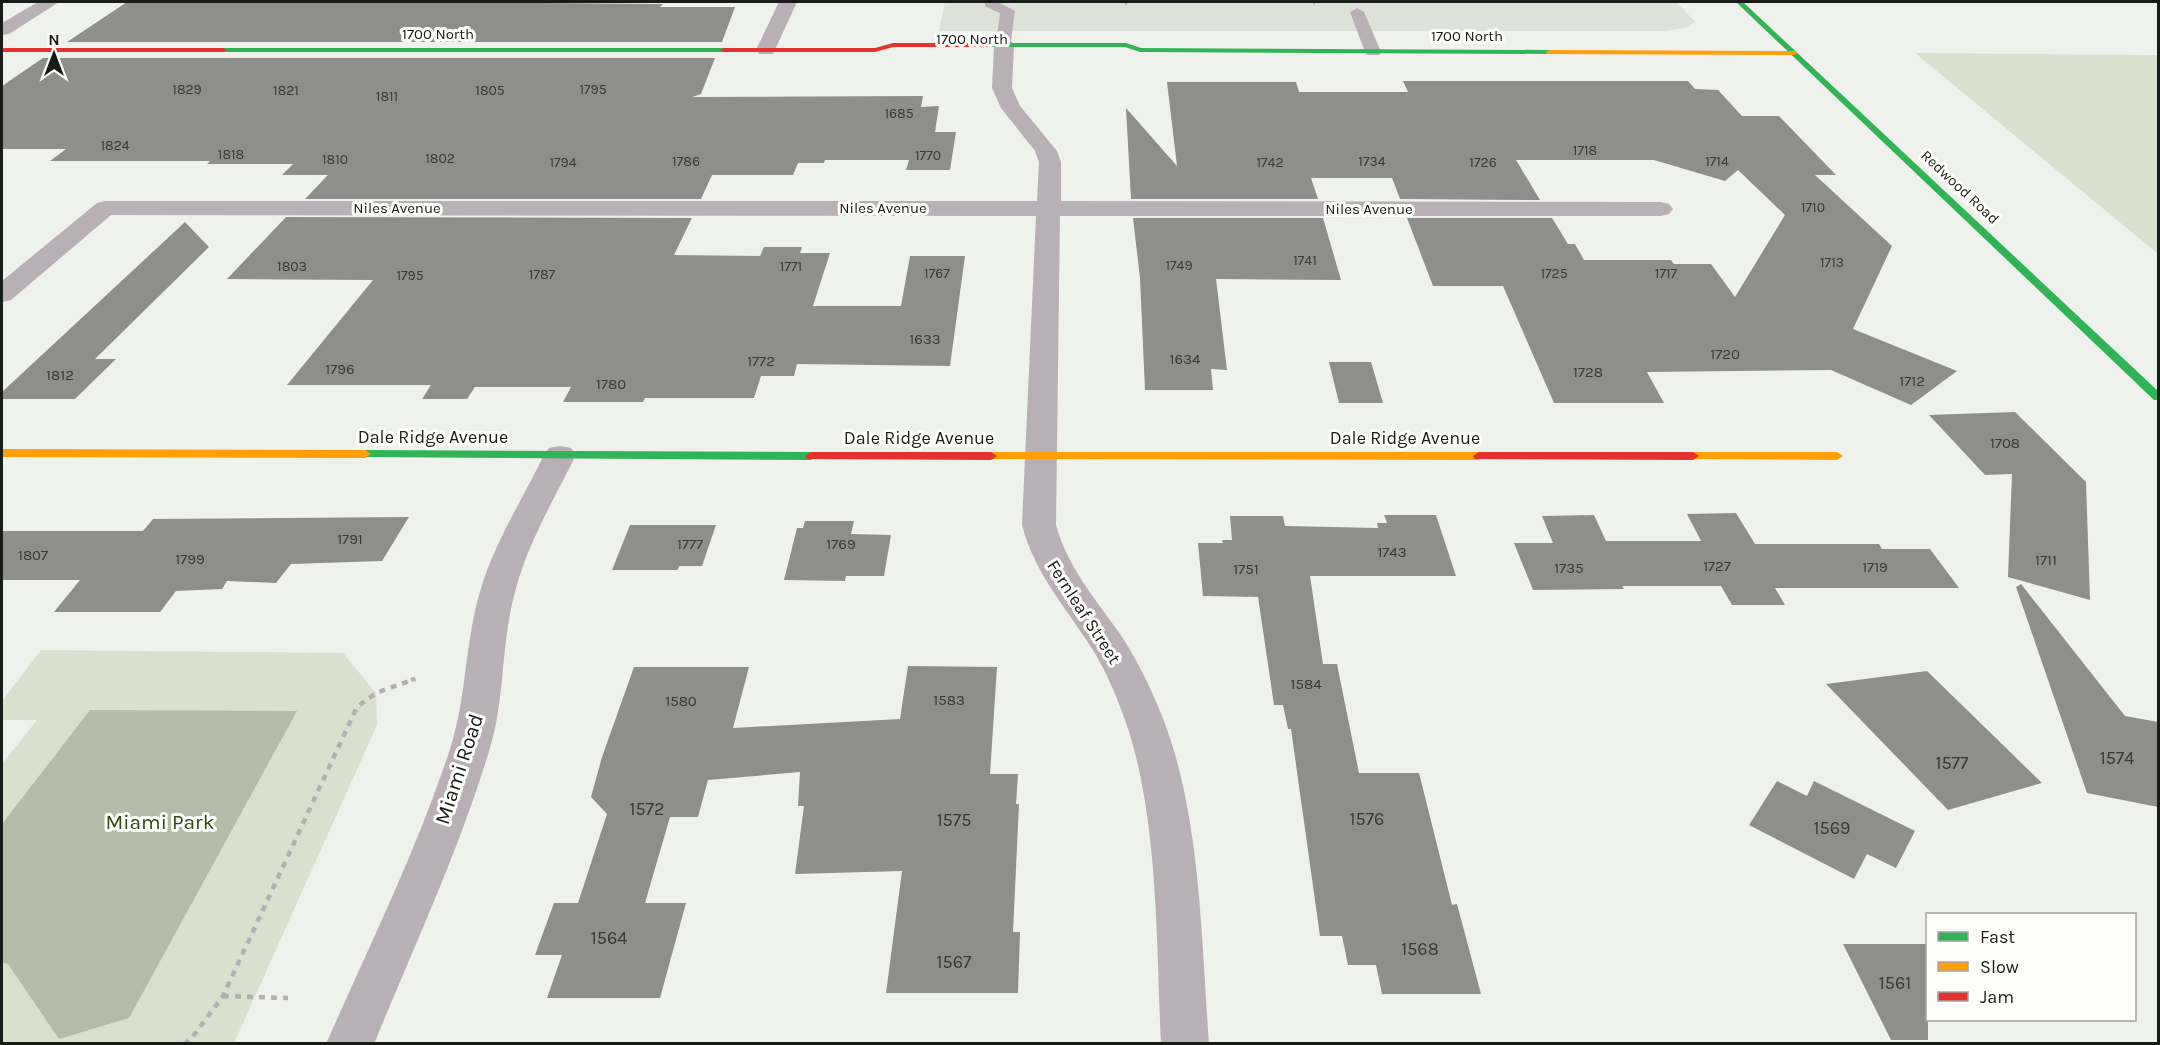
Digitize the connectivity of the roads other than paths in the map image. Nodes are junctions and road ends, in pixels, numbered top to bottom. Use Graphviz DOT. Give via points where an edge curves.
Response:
graph roads {
  1 [pos="50,2"];
  2 [pos="788,2"];
  3 [pos="991,2"];
  4 [pos="1739,2"];
  5 [pos="1357,12"];
  6 [pos="2,30"];
  7 [pos="2,50"];
  8 [pos="766,50"];
  9 [pos="1003,51"];
  10 [pos="1373,52"];
  11 [pos="1794,53"];
  12 [pos="1050,208"];
  13 [pos="1661,209"];
  14 [pos="2,294"];
  15 [pos="2158,397"];
  16 [pos="2,453"];
  17 [pos="560,455"];
  18 [pos="1040,456"];
  19 [pos="1837,456"];
  20 [pos="350,1044"];
  21 [pos="1185,1044"];
  1 -- 6 [label="street"];
  2 -- 8 [label="street"];
  3 -- 9 [label="lane" via="1008,11"];
  4 -- 11 [label="street, Redwood Road"];
  5 -- 10 [label="lane"];
  7 -- 8 [label="street, 1700 North"];
  8 -- 9 [label="street, 1700 North" via="875,51 894,45"];
  9 -- 10 [label="street, 1700 North" via="1126,45 1140,51"];
  9 -- 12 [label="street, Fernleaf Street" via="1000,79 1005,98 1048,153"];
  10 -- 11 [label="street, 1700 North"];
  11 -- 15 [label="street, Redwood Road"];
  12 -- 13 [label="street, Niles Avenue"];
  12 -- 14 [label="street, Niles Avenue" via="105,208"];
  12 -- 18 [label="street, Fernleaf Street"];
  16 -- 17 [label="street, Dale Ridge Avenue"];
  17 -- 18 [label="street, Dale Ridge Avenue"];
  17 -- 20 [label="street, Miami Road" via="507,563 489,626 482,696 473,736 428,861"];
  18 -- 19 [label="street, Dale Ridge Avenue"];
  18 -- 21 [label="street, Fernleaf Street" via="1039,525 1048,557 1125,674 1155,758 1172,858"];
}
